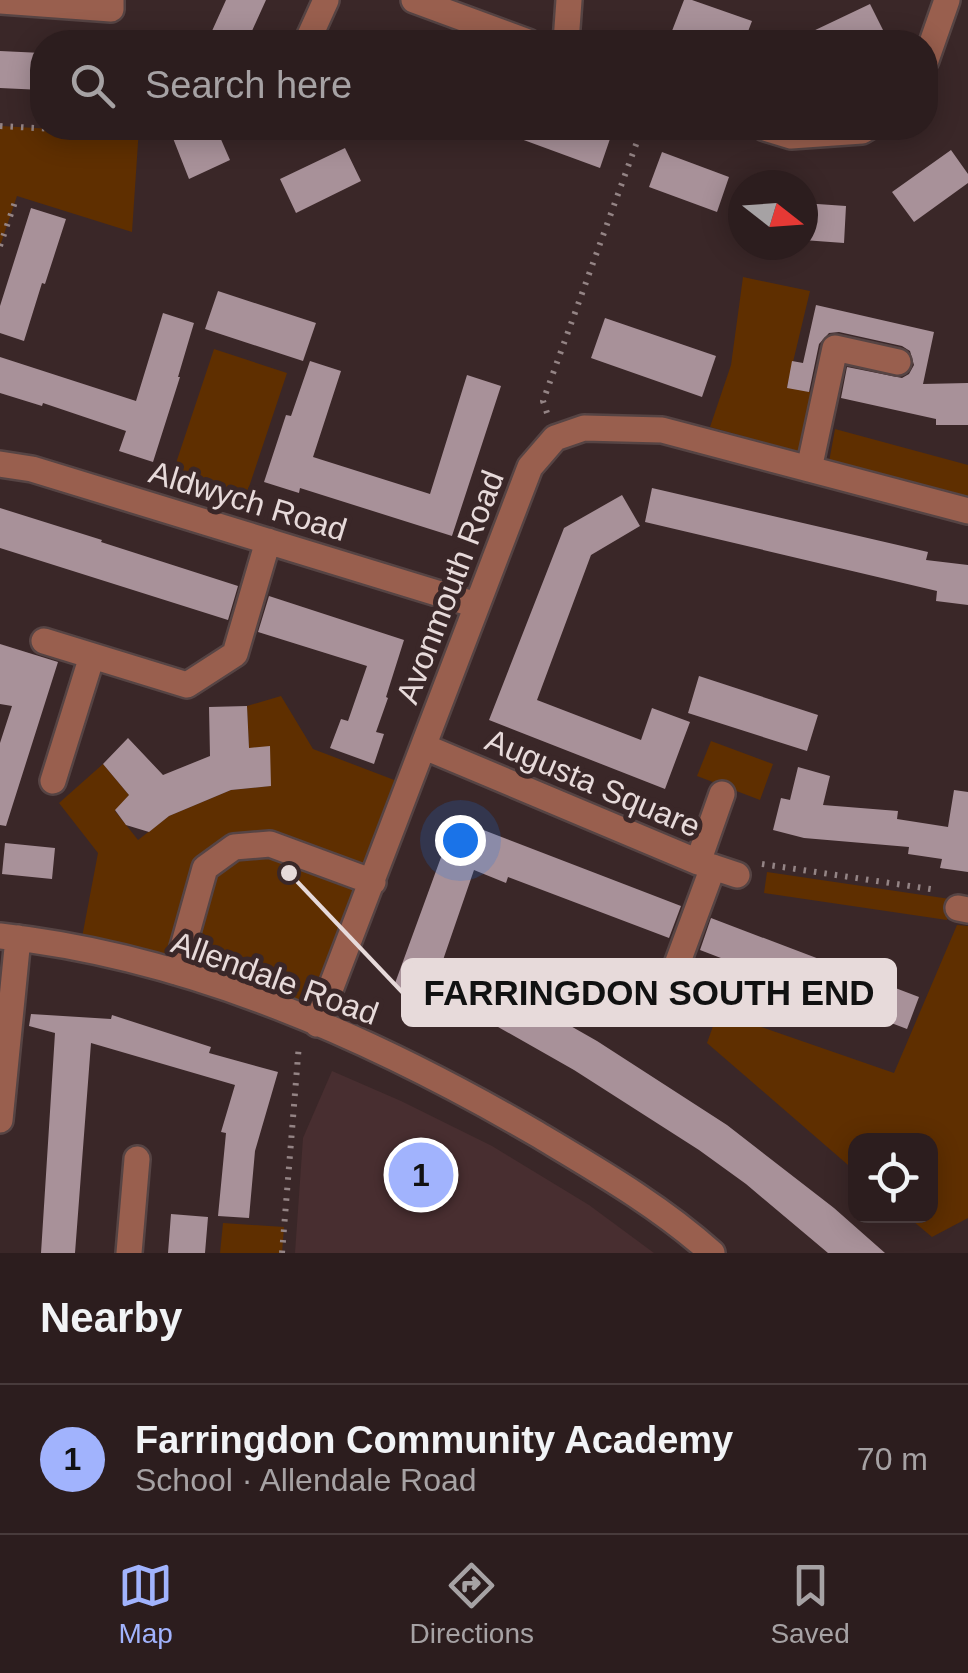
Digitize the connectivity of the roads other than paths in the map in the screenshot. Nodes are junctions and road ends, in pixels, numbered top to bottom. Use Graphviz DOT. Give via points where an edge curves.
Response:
graph roads {
  1 [pos="111,0"];
  2 [pos="326,0"];
  3 [pos="414,0"];
  4 [pos="570,0"];
  5 [pos="947,0"];
  6 [pos="0,1"];
  7 [pos="312,30"];
  8 [pos="495,30"];
  9 [pos="567,30"];
  10 [pos="936,30"];
  11 [pos="898,362"];
  12 [pos="0,464"];
  13 [pos="810,470"];
  14 [pos="968,511"];
  15 [pos="268,541"];
  16 [pos="476,605"];
  17 [pos="44,641"];
  18 [pos="92,656"];
  19 [pos="424,747"];
  20 [pos="54,780"];
  21 [pos="722,794"];
  22 [pos="716,868"];
  23 [pos="373,882"];
  24 [pos="9,937"];
  25 [pos="176,972"];
  26 [pos="669,986"];
  27 [pos="309,1021"];
  28 [pos="0,1120"];
  29 [pos="137,1159"];
  30 [pos="128,1253"];
  31 [pos="712,1253"];
  1 -- 6 [label="street" via="111,9"];
  2 -- 7 [label="street"];
  3 -- 8 [label="street"];
  4 -- 9 [label="street"];
  5 -- 10 [label="street"];
  11 -- 13 [label="street" via="836,348"];
  12 -- 15 [label="street, Aldwych Road"];
  13 -- 14 [label="street"];
  13 -- 16 [label="street, Avonmouth Road" via="662,430 584,428 555,438 530,467"];
  15 -- 16 [label="street, Aldwych Road"];
  15 -- 18 [label="street" via="235,654 187,686"];
  16 -- 19 [label="street, Avonmouth Road"];
  17 -- 18 [label="street"];
  18 -- 20 [label="street"];
  19 -- 22 [label="street, Augusta Square"];
  19 -- 23 [label="street, Avonmouth Road"];
  21 -- 22 [label="street"];
  22 -- 26 [label="street"];
  23 -- 25 [label="street" via="270,844 234,848 206,868"];
  23 -- 27 [label="street, Avonmouth Road"];
  24 -- 25 [label="street, Allendale Road"];
  24 -- 28 [label="street"];
  25 -- 27 [label="street, Allendale Road"];
  27 -- 31 [label="street, Allendale Road" via="412,1066 524,1127 614,1179"];
  29 -- 30 [label="street"];
}
